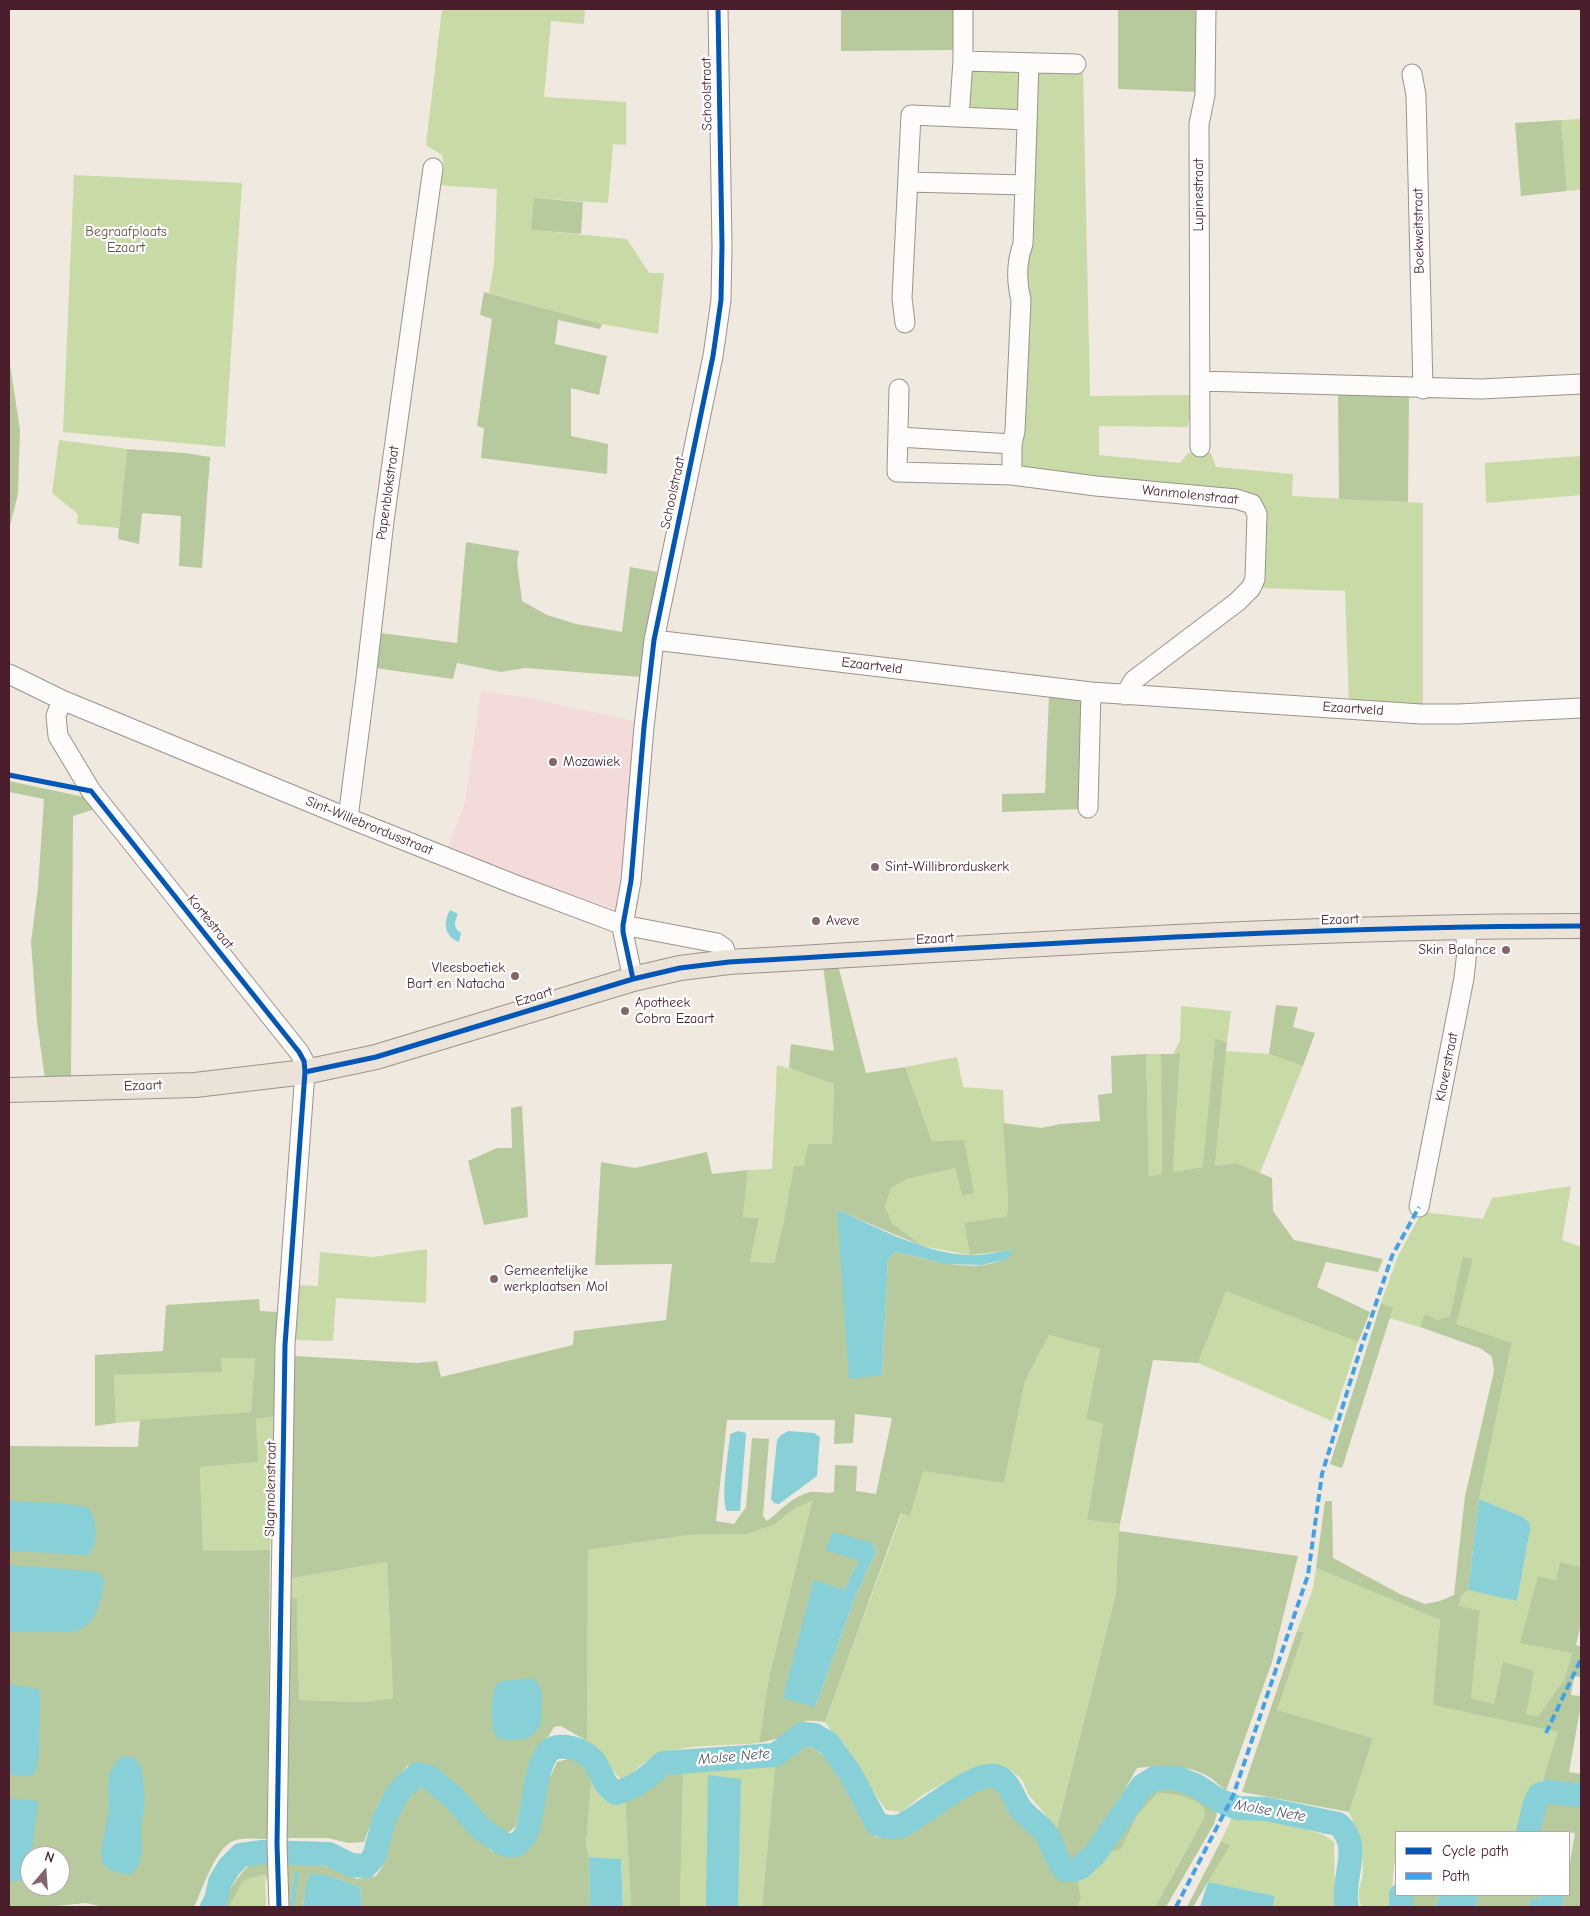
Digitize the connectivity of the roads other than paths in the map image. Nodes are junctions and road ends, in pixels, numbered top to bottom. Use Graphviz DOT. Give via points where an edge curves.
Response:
graph roads {
  1 [pos="718,9"];
  2 [pos="963,9"];
  3 [pos="1206,9"];
  4 [pos="963,61"];
  5 [pos="1029,64"];
  6 [pos="1076,64"];
  7 [pos="1412,74"];
  8 [pos="959,117"];
  9 [pos="1027,120"];
  10 [pos="433,168"];
  11 [pos="908,182"];
  12 [pos="1025,185"];
  13 [pos="905,323"];
  14 [pos="1200,381"];
  15 [pos="1581,384"];
  16 [pos="900,389"];
  17 [pos="1423,389"];
  18 [pos="899,437"];
  19 [pos="1012,444"];
  20 [pos="1200,447"];
  21 [pos="1012,476"];
  22 [pos="654,640"];
  23 [pos="9,674"];
  24 [pos="1091,692"];
  25 [pos="1125,695"];
  26 [pos="62,700"];
  27 [pos="1581,708"];
  28 [pos="1088,808"];
  29 [pos="348,818"];
  30 [pos="623,925"];
  31 [pos="1465,926"];
  32 [pos="1581,926"];
  33 [pos="728,962"];
  34 [pos="634,979"];
  35 [pos="305,1072"];
  36 [pos="9,1090"];
  37 [pos="1420,1207"];
  38 [pos="280,1907"];
  1 -- 22 [label="street, Schoolstraat" via="721,300 713,356"];
  2 -- 4 [label="street"];
  3 -- 14 [label="street, Lupinestraat" via="1205,94 1199,124"];
  4 -- 5 [label="street"];
  4 -- 8 [label="street"];
  5 -- 6 [label="street"];
  5 -- 9 [label="street"];
  7 -- 17 [label="street, Boekweitstraat" via="1416,95"];
  8 -- 9 [label="street"];
  8 -- 11 [label="street" via="911,115"];
  9 -- 12 [label="street"];
  10 -- 29 [label="street, Papenblokstraat" via="384,521"];
  11 -- 12 [label="street"];
  11 -- 13 [label="street" via="902,298"];
  12 -- 19 [label="street" via="1023,244 1018,260 1017,284 1021,300"];
  14 -- 17 [label="street"];
  14 -- 20 [label="street, Lupinestraat"];
  15 -- 17 [label="street"];
  16 -- 18 [label="street, Wanmolenstraat"];
  18 -- 19 [label="street"];
  18 -- 21 [label="street, Wanmolenstraat" via="897,472"];
  19 -- 21 [label="street"];
  21 -- 25 [label="street, Wanmolenstraat" via="1236,499 1252,504 1257,514 1255,578 1251,588 1134,680"];
  22 -- 24 [label="street, Ezaartveld"];
  22 -- 30 [label="street, Schoolstraat" via="631,881"];
  23 -- 26 [label="street, Sint-Willebrordusstraat"];
  24 -- 25 [label="street, Ezaartveld"];
  24 -- 28 [label="street"];
  25 -- 27 [label="street, Ezaartveld" via="1421,714"];
  26 -- 29 [label="street, Sint-Willebrordusstraat"];
  26 -- 35 [label="street, Kortestraat" via="56,716 58,736 91,791 299,1052"];
  29 -- 30 [label="street, Sint-Willebrordusstraat"];
  30 -- 33 [label="street, Sint-Willebrordusstraat" via="717,943 724,948"];
  30 -- 34 [label="street, Schoolstraat"];
  31 -- 32 [label="main road, Ezaart"];
  31 -- 33 [label="main road, Ezaart" via="1086,941"];
  31 -- 37 [label="street, Klaverstraat" via="1467,951 1461,996"];
  33 -- 34 [label="main road, Ezaart" via="680,968"];
  34 -- 35 [label="main road, Ezaart" via="376,1057"];
  35 -- 36 [label="main road, Ezaart" via="195,1085"];
  35 -- 38 [label="street, Slagmolenstraat" via="285,1345 276,1843"];
}
